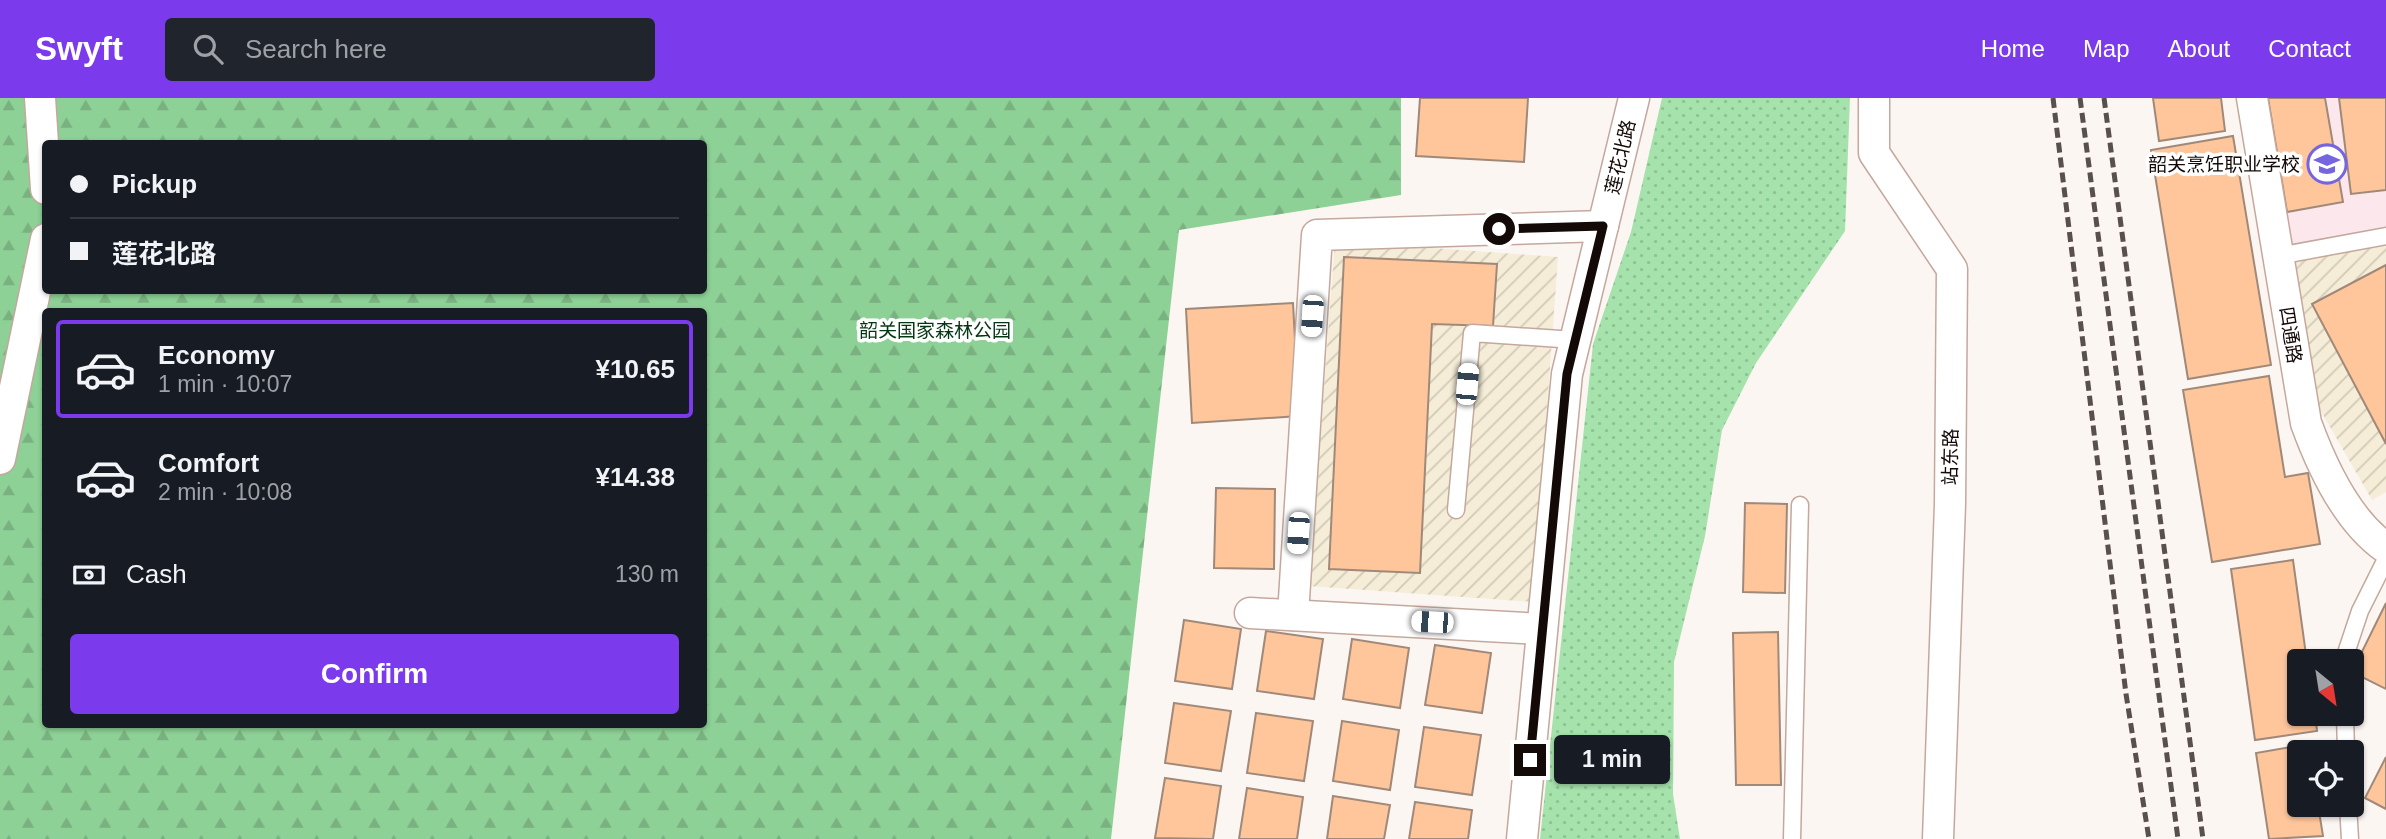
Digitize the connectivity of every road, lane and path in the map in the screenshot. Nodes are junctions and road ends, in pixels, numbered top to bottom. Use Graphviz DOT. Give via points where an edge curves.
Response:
graph roads {
  1 [pos="40,98"];
  2 [pos="1634,98"];
  3 [pos="1874,98"];
  4 [pos="2252,98"];
  5 [pos="43,140"];
  6 [pos="1603,226"];
  7 [pos="2386,236"];
  8 [pos="2278,256"];
  9 [pos="42,258"];
  10 [pos="1575,340"];
  11 [pos="0,459"];
  12 [pos="1800,505"];
  13 [pos="1456,510"];
  14 [pos="2386,548"];
  15 [pos="2386,559"];
  16 [pos="1250,612"];
  17 [pos="1293,615"];
  18 [pos="1542,629"];
  19 [pos="2347,649"];
  20 [pos="2349,817"];
  21 [pos="1522,839"];
  22 [pos="1792,839"];
  23 [pos="1938,839"];
  24 [pos="2350,839"];
  1 -- 5 [label="street"];
  2 -- 6 [label="street, 莲花北路"];
  3 -- 23 [label="street, 站东路" via="1874,153 1952,269 1950,504"];
  4 -- 8 [label="street, 四通路"];
  6 -- 10 [label="street, 莲花北路"];
  6 -- 17 [label="street" via="1317,235"];
  7 -- 8 [label="lane"];
  8 -- 14 [label="street, 四通路" via="2306,423 2314,446 2367,534"];
  9 -- 11 [label="street"];
  10 -- 13 [label="lane" via="1472,333"];
  10 -- 18 [label="street, 莲花北路" via="1567,374"];
  12 -- 22 [label="lane"];
  15 -- 19 [label="lane"];
  16 -- 17 [label="street"];
  17 -- 18 [label="street"];
  18 -- 21 [label="street, 莲花北路"];
  20 -- 24 [label="lane"];
}
